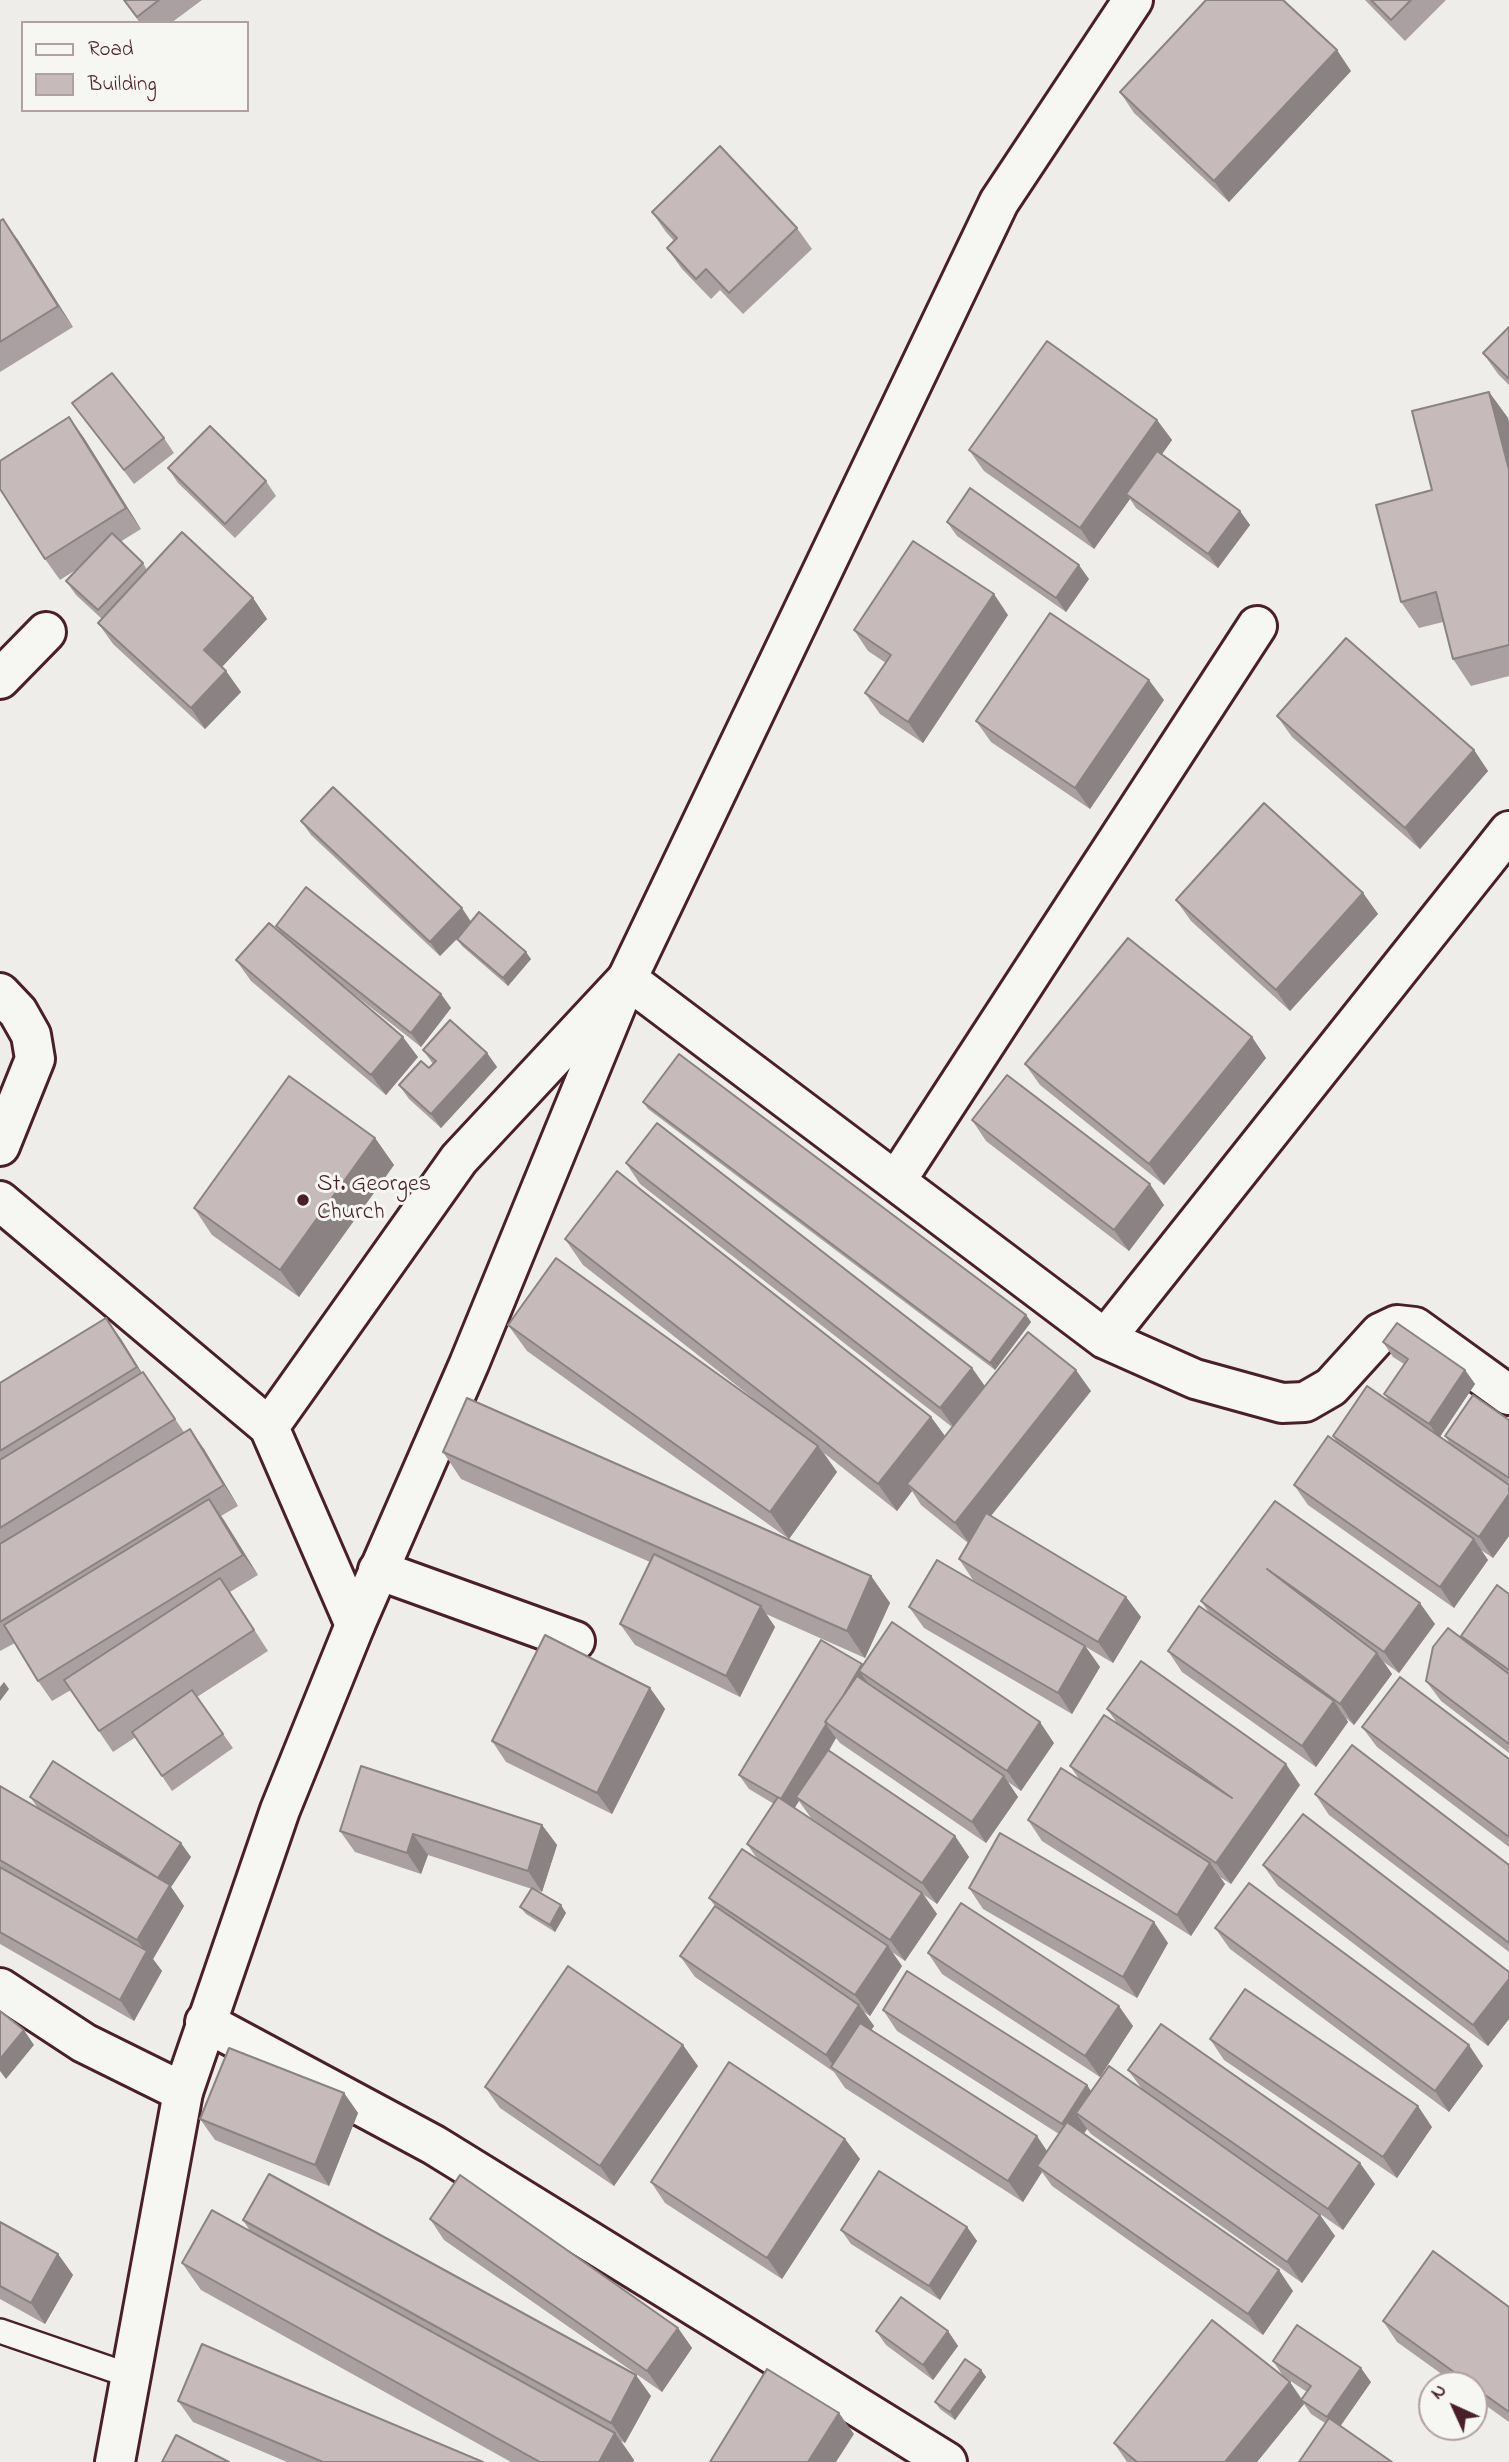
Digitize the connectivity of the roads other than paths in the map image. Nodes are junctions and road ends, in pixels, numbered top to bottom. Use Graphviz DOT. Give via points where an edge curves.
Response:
graph roads {
  1 [pos="1133,0"];
  2 [pos="1256,626"];
  3 [pos="46,632"];
  4 [pos="0,679"];
  5 [pos="1509,831"];
  6 [pos="627,979"];
  7 [pos="0,993"];
  8 [pos="0,1146"];
  9 [pos="896,1181"];
  10 [pos="0,1200"];
  11 [pos="1105,1339"];
  12 [pos="1509,1395"];
  13 [pos="269,1427"];
  14 [pos="378,1570"];
  15 [pos="355,1625"];
  16 [pos="575,1641"];
  17 [pos="0,1989"];
  18 [pos="205,2022"];
  19 [pos="183,2092"];
  20 [pos="0,2331"];
  21 [pos="131,2376"];
  22 [pos="115,2462"];
  23 [pos="947,2462"];
  1 -- 6 [label="street" via="999,202"];
  2 -- 9 [label="street"];
  3 -- 4 [label="street"];
  5 -- 11 [label="street"];
  6 -- 9 [label="street"];
  6 -- 13 [label="street" via="459,1159"];
  6 -- 14 [label="street" via="469,1364"];
  7 -- 8 [label="street" via="32,1035 34,1059"];
  9 -- 11 [label="street"];
  10 -- 13 [label="street"];
  11 -- 12 [label="street" via="1195,1379 1282,1403 1306,1402 1331,1387 1380,1333 1397,1325 1415,1327"];
  13 -- 15 [label="street"];
  14 -- 15 [label="street"];
  14 -- 16 [label="street"];
  15 -- 18 [label="street"];
  17 -- 19 [label="street" via="84,2043"];
  18 -- 19 [label="street"];
  18 -- 23 [label="street" via="434,2145"];
  19 -- 21 [label="street"];
  20 -- 21 [label="lane"];
  21 -- 22 [label="street"];
}
